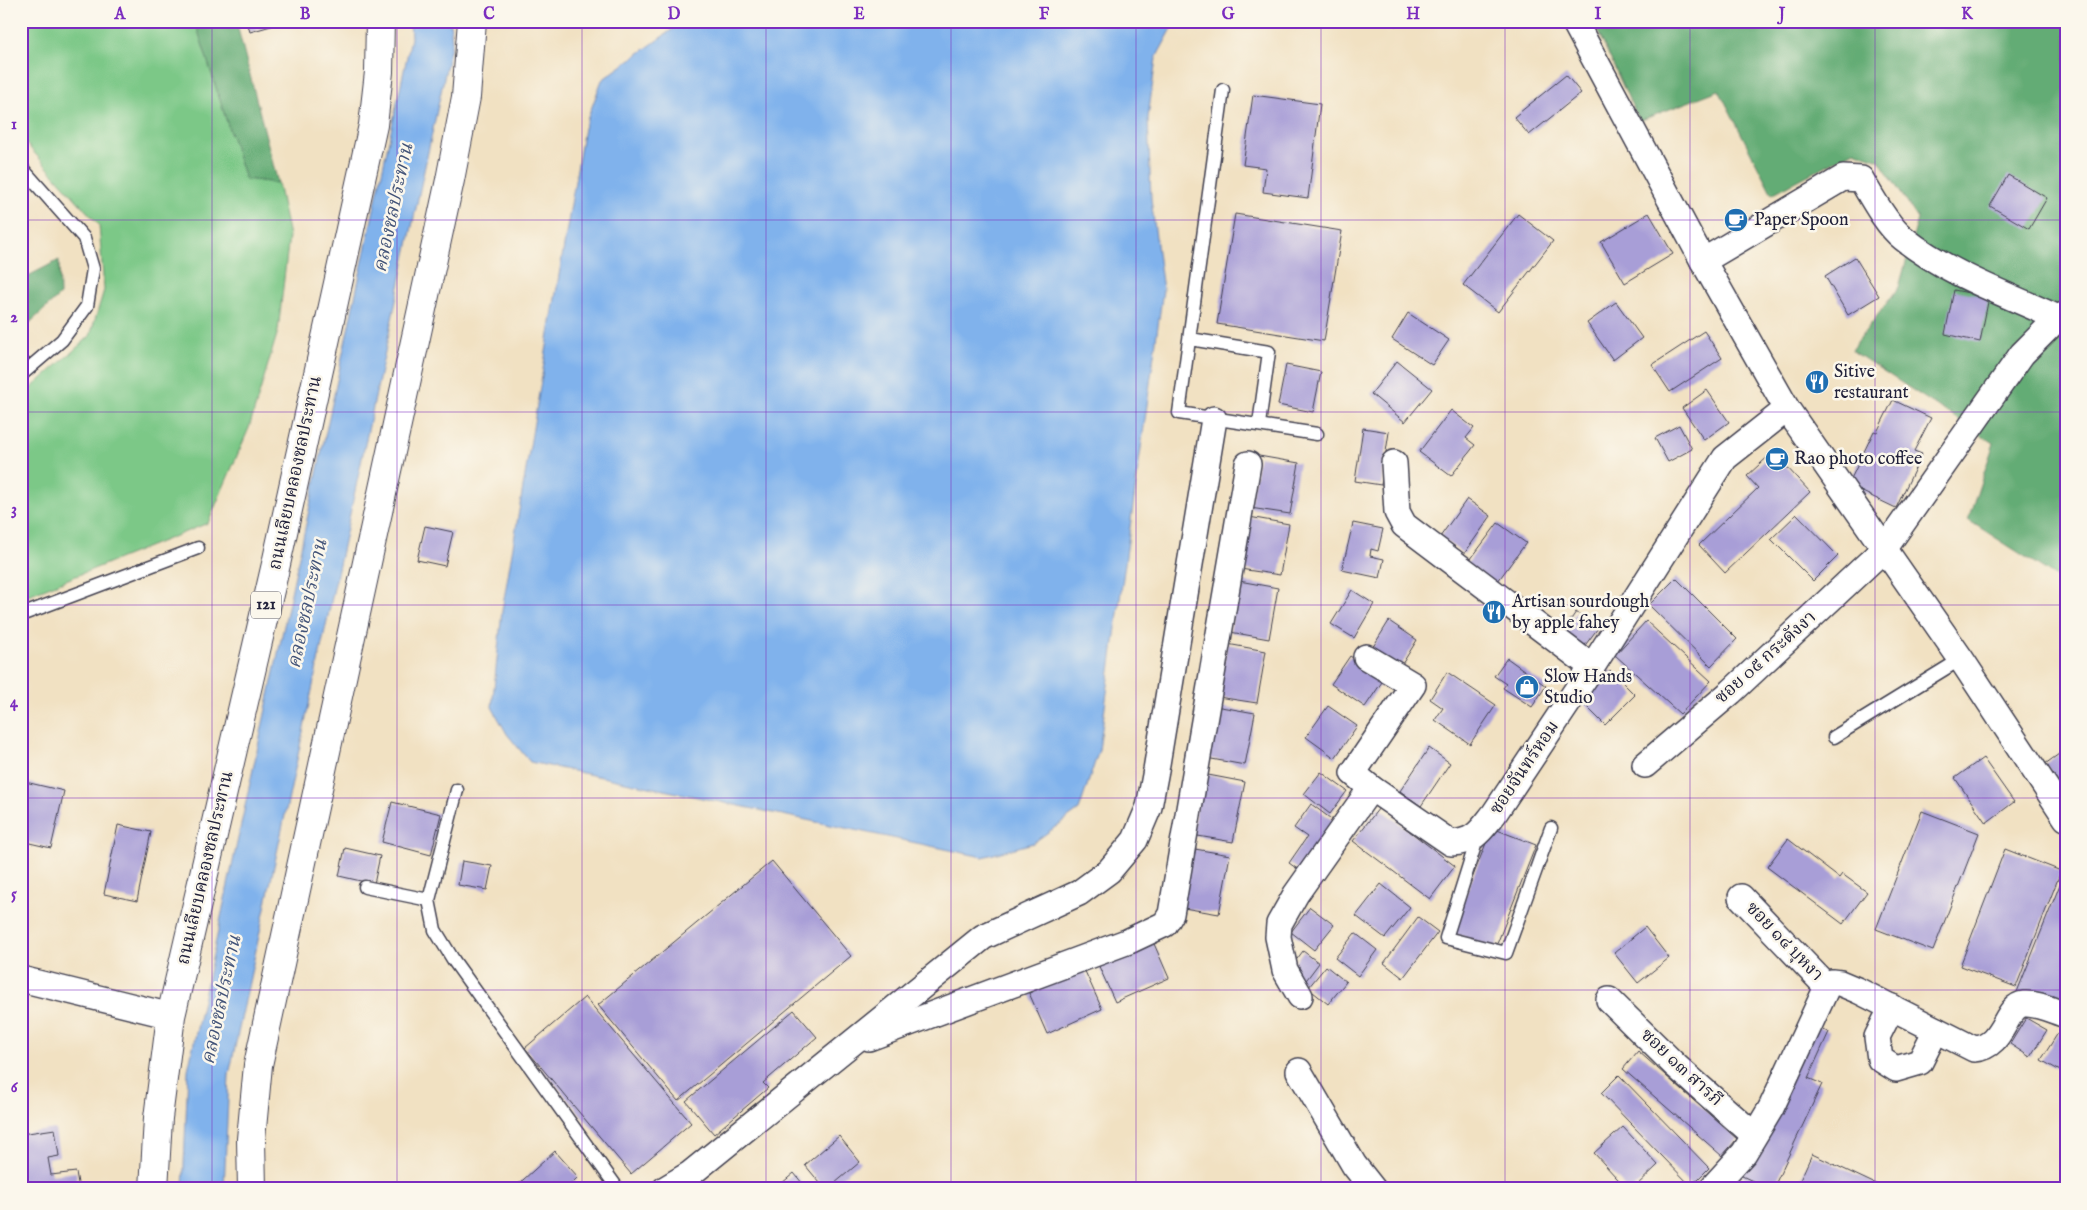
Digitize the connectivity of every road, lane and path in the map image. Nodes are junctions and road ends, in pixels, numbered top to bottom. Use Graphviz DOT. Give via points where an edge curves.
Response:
graph roads {
  1 [pos="380,21"];
  2 [pos="472,21"];
  3 [pos="1574,21"];
  4 [pos="1223,90"];
  5 [pos="21,167"];
  6 [pos="1703,261"];
  7 [pos="2062,316"];
  8 [pos="1190,339"];
  9 [pos="21,375"];
  10 [pos="1787,409"];
  11 [pos="1214,419"];
  12 [pos="1258,424"];
  13 [pos="1317,434"];
  14 [pos="1394,462"];
  15 [pos="1248,464"];
  16 [pos="198,548"];
  17 [pos="1885,548"];
  18 [pos="21,615"];
  19 [pos="1366,657"];
  20 [pos="1961,659"];
  21 [pos="1592,667"];
  22 [pos="1834,737"];
  23 [pos="1645,765"];
  24 [pos="1371,788"];
  25 [pos="456,790"];
  26 [pos="2066,818"];
  27 [pos="1551,828"];
  28 [pos="1478,834"];
  29 [pos="365,887"];
  30 [pos="1740,897"];
  31 [pos="429,900"];
  32 [pos="21,979"];
  33 [pos="1827,987"];
  34 [pos="1300,996"];
  35 [pos="1609,1000"];
  36 [pos="1892,1007"];
  37 [pos="2066,1015"];
  38 [pos="171,1016"];
  39 [pos="1936,1030"];
  40 [pos="848,1046"];
  41 [pos="1299,1071"];
  42 [pos="1754,1135"];
  43 [pos="154,1189"];
  44 [pos="252,1189"];
  45 [pos="618,1189"];
  46 [pos="665,1189"];
  47 [pos="1372,1189"];
  48 [pos="1711,1189"];
  1 -- 38 [label="main road, ถนนเลียบคลองชลประทาน / 121" via="373,125 274,574"];
  2 -- 44 [label="main road" via="466,97 450,180 258,1065 251,1139"];
  3 -- 6 [label="street"];
  4 -- 8 [label="lane"];
  5 -- 9 [label="lane" via="84,238 93,269 87,306 62,340"];
  6 -- 7 [label="street" via="1844,178 1861,179 1875,204 1901,237 1945,266"];
  6 -- 10 [label="street"];
  7 -- 17 [label="street, ซอย ๐๕ กระดังงา" via="2022,354"];
  8 -- 11 [label="lane" via="1179,413"];
  8 -- 12 [label="lane" via="1269,352"];
  10 -- 17 [label="street"];
  10 -- 21 [label="street, ซอยจันทร์หอม" via="1725,458"];
  11 -- 12 [label="lane"];
  11 -- 40 [label="street" via="1149,808 1135,840 1109,872 1079,893 983,937"];
  12 -- 13 [label="lane"];
  14 -- 21 [label="street" via="1397,512 1404,525"];
  15 -- 40 [label="street" via="1171,914 1165,924 1129,941"];
  16 -- 18 [label="lane"];
  17 -- 20 [label="street"];
  17 -- 23 [label="street, ซอย ๐๕ กระดังงา" via="1731,692"];
  19 -- 24 [label="street, ซอยจันทร์หอม" via="1413,685 1353,773"];
  20 -- 22 [label="lane"];
  20 -- 26 [label="street"];
  21 -- 28 [label="street, ซอยจันทร์หอม"];
  24 -- 28 [label="street, ซอยจันทร์หอม" via="1452,843 1464,843"];
  24 -- 34 [label="street" via="1296,894 1279,924 1278,937 1285,970"];
  25 -- 31 [label="lane"];
  27 -- 28 [label="lane" via="1506,953 1446,938"];
  29 -- 31 [label="lane"];
  30 -- 33 [label="street, ซอย ๑๔ บุหงา"];
  31 -- 45 [label="lane" via="435,930 454,961"];
  32 -- 38 [label="street"];
  33 -- 36 [label="street" via="1832,982 1840,983"];
  33 -- 42 [label="street"];
  35 -- 42 [label="street, ซอย ๑๓ สารภี" via="1676,1066"];
  36 -- 39 [label="street"];
  36 -- 39 [label="street" via="1877,1038 1880,1060 1896,1069 1920,1062"];
  37 -- 39 [label="street" via="2022,1004 1990,1044 1983,1048 1974,1048"];
  38 -- 43 [label="main road, ถนนเลียบคลองชลประทาน / 121" via="158,1118"];
  40 -- 46 [label="street" via="690,1174"];
  41 -- 47 [label="street" via="1354,1165"];
  42 -- 48 [label="street" via="1744,1153"];
}
